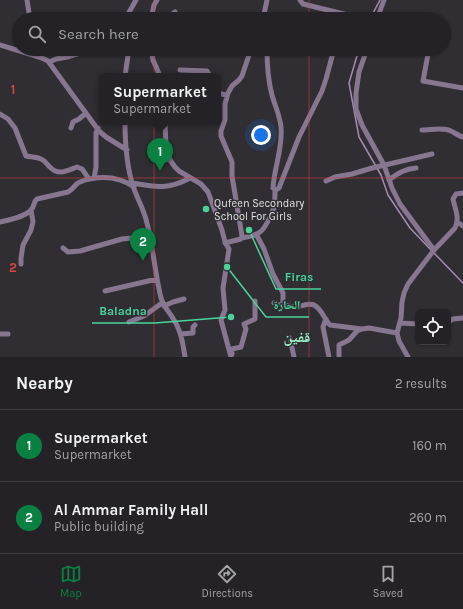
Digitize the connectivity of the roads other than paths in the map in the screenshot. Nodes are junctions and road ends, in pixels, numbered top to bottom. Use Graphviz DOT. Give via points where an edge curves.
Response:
graph roads {
  1 [pos="27,0"];
  2 [pos="136,0"];
  3 [pos="267,0"];
  4 [pos="300,0"];
  5 [pos="384,0"];
  6 [pos="155,1"];
  7 [pos="29,12"];
  8 [pos="129,12"];
  9 [pos="152,12"];
  10 [pos="264,12"];
  11 [pos="332,12"];
  12 [pos="380,12"];
  13 [pos="0,45"];
  14 [pos="12,48"];
  15 [pos="37,56"];
  16 [pos="70,56"];
  17 [pos="127,56"];
  18 [pos="153,56"];
  19 [pos="249,56"];
  20 [pos="267,56"];
  21 [pos="332,56"];
  22 [pos="365,56"];
  23 [pos="428,56"];
  24 [pos="49,62"];
  25 [pos="180,70"];
  26 [pos="125,73"];
  27 [pos="159,73"];
  28 [pos="208,73"];
  29 [pos="463,88"];
  30 [pos="221,94"];
  31 [pos="227,95"];
  32 [pos="86,113"];
  33 [pos="0,114"];
  34 [pos="126,125"];
  35 [pos="165,125"];
  36 [pos="71,128"];
  37 [pos="98,128"];
  38 [pos="422,130"];
  39 [pos="463,137"];
  40 [pos="127,150"];
  41 [pos="432,154"];
  42 [pos="384,165"];
  43 [pos="416,168"];
  44 [pos="190,178"];
  45 [pos="92,179"];
  46 [pos="389,180"];
  47 [pos="326,181"];
  48 [pos="133,185"];
  49 [pos="275,190"];
  50 [pos="463,193"];
  51 [pos="31,210"];
  52 [pos="0,222"];
  53 [pos="457,222"];
  54 [pos="463,226"];
  55 [pos="149,231"];
  56 [pos="256,234"];
  57 [pos="242,238"];
  58 [pos="226,243"];
  59 [pos="63,248"];
  60 [pos="433,251"];
  61 [pos="21,264"];
  62 [pos="157,279"];
  63 [pos="105,291"];
  64 [pos="184,299"];
  65 [pos="255,301"];
  66 [pos="163,304"];
  67 [pos="274,304"];
  68 [pos="283,305"];
  69 [pos="463,318"];
  70 [pos="326,319"];
  71 [pos="451,320"];
  72 [pos="129,322"];
  73 [pos="400,323"];
  74 [pos="415,324"];
  75 [pos="195,325"];
  76 [pos="362,329"];
  77 [pos="397,333"];
  78 [pos="0,334"];
  79 [pos="8,334"];
  80 [pos="180,334"];
  81 [pos="290,338"];
  82 [pos="185,357"];
  83 [pos="232,357"];
  84 [pos="294,357"];
  85 [pos="329,357"];
  86 [pos="339,357"];
  87 [pos="408,357"];
  1 -- 7 [label="street"];
  2 -- 8 [label="street"];
  3 -- 10 [label="street"];
  4 -- 11 [label="street" via="303,4"];
  5 -- 12 [label="street"];
  6 -- 9 [label="street"];
  13 -- 14 [label="street"];
  15 -- 24 [label="street"];
  16 -- 24 [label="street"];
  17 -- 26 [label="street"];
  18 -- 27 [label="street"];
  19 -- 31 [label="street" via="242,76"];
  20 -- 49 [label="street" via="272,94 281,126 281,144 273,188"];
  21 -- 49 [label="street" via="322,91 299,137 279,188"];
  22 -- 42 [label="street" via="359,72 356,109"];
  23 -- 29 [label="street" via="423,81"];
  24 -- 32 [label="street"];
  25 -- 28 [label="street"];
  30 -- 31 [label="street"];
  31 -- 57 [label="street" via="221,134 232,162"];
  32 -- 36 [label="street" via="73,122"];
  32 -- 37 [label="street"];
  33 -- 45 [label="street" via="15,128 26,156 46,162 56,172 77,167"];
  34 -- 40 [label="street"];
  35 -- 44 [label="street" via="168,156 175,167"];
  37 -- 40 [label="street" via="105,136"];
  37 -- 45 [label="street" via="96,167"];
  38 -- 39 [label="street" via="451,131"];
  40 -- 48 [label="street"];
  41 -- 42 [label="street"];
  42 -- 46 [label="street"];
  42 -- 47 [label="street"];
  43 -- 46 [label="street" via="398,173"];
  44 -- 48 [label="street" via="164,187"];
  44 -- 58 [label="street" via="201,184 208,192"];
  45 -- 48 [label="street" via="114,178"];
  45 -- 51 [label="street" via="79,182 68,192 36,199"];
  46 -- 60 [label="street" via="400,204"];
  48 -- 55 [label="street" via="144,210"];
  49 -- 56 [label="street" via="273,212 261,232"];
  50 -- 53 [label="street" via="456,194 452,199"];
  51 -- 52 [label="street" via="15,219"];
  51 -- 61 [label="street" via="31,230 22,245"];
  53 -- 54 [label="street"];
  53 -- 60 [label="street" via="453,231"];
  55 -- 59 [label="street" via="80,251 68,252"];
  55 -- 62 [label="street"];
  56 -- 57 [label="street"];
  56 -- 68 [label="street" via="283,293"];
  57 -- 58 [label="street"];
  58 -- 83 [label="street" via="229,250 223,288 225,310 221,320"];
  60 -- 73 [label="street" via="405,290"];
  62 -- 63 [label="street"];
  62 -- 66 [label="street"];
  64 -- 66 [label="street"];
  65 -- 83 [label="street" via="255,318 244,324 246,329 241,347 232,349"];
  66 -- 72 [label="street"];
  66 -- 80 [label="street"];
  67 -- 68 [label="street"];
  68 -- 70 [label="street" via="296,307 310,304 319,309"];
  69 -- 71 [label="street"];
  70 -- 76 [label="street" via="333,326"];
  70 -- 85 [label="street" via="323,327"];
  73 -- 74 [label="street"];
  73 -- 77 [label="street"];
  75 -- 80 [label="street" via="193,333"];
  76 -- 77 [label="street"];
  76 -- 86 [label="street" via="339,345"];
  77 -- 87 [label="street"];
  78 -- 79 [label="street"];
  80 -- 82 [label="street"];
  81 -- 84 [label="street"];
}
